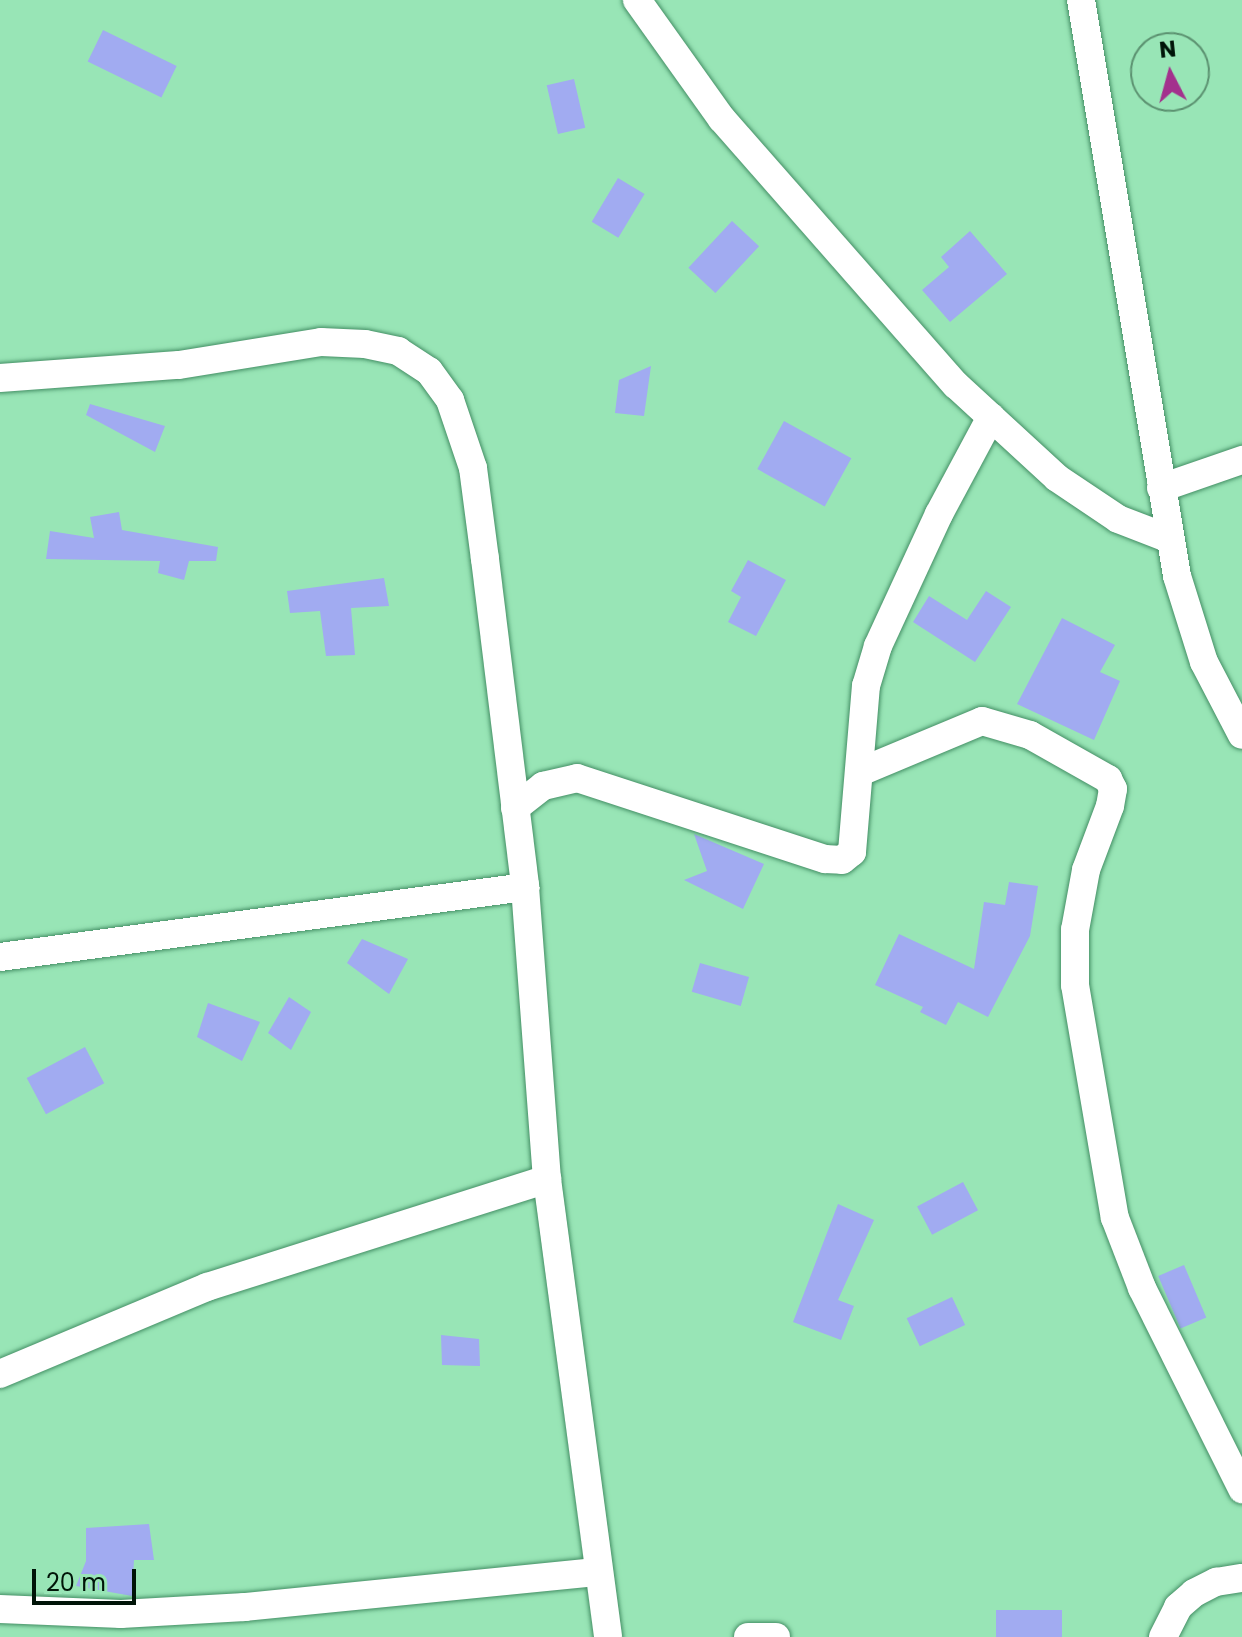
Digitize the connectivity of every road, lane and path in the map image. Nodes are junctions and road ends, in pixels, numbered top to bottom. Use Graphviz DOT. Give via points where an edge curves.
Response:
graph roads {
  1 [pos="637,0"];
  2 [pos="1081,0"];
  3 [pos="0,378"];
  4 [pos="991,417"];
  5 [pos="1242,460"];
  6 [pos="1161,488"];
  7 [pos="1170,539"];
  8 [pos="1242,735"];
  9 [pos="860,772"];
  10 [pos="515,808"];
  11 [pos="525,887"];
  12 [pos="0,957"];
  13 [pos="547,1179"];
  14 [pos="0,1374"];
  15 [pos="1242,1489"];
  16 [pos="597,1572"];
  17 [pos="1242,1578"];
  18 [pos="0,1609"];
  19 [pos="608,1637"];
  20 [pos="748,1637"];
  21 [pos="776,1637"];
  22 [pos="1163,1637"];
  1 -- 4 [label="street" via="722,119 870,293"];
  2 -- 6 [label="street"];
  3 -- 10 [label="street" via="179,365 321,342 398,351 429,371 450,400 473,468"];
  4 -- 7 [label="street" via="1057,478 1118,519"];
  4 -- 9 [label="street" via="878,646 866,686"];
  5 -- 6 [label="street"];
  6 -- 7 [label="street"];
  7 -- 8 [label="street" via="1204,662"];
  9 -- 10 [label="street" via="852,852 842,860 577,778 543,786"];
  9 -- 15 [label="street" via="982,721 1030,735 1108,779 1113,789 1110,806 1086,870 1075,930 1075,985 1115,1218 1142,1288"];
  10 -- 11 [label="street"];
  11 -- 12 [label="street"];
  11 -- 13 [label="street"];
  13 -- 14 [label="street" via="207,1287"];
  13 -- 16 [label="street"];
  16 -- 18 [label="street" via="245,1607 121,1614"];
  16 -- 19 [label="street"];
  17 -- 22 [label="street" via="1194,1593 1178,1607"];
  20 -- 21 [label="street"];
}
